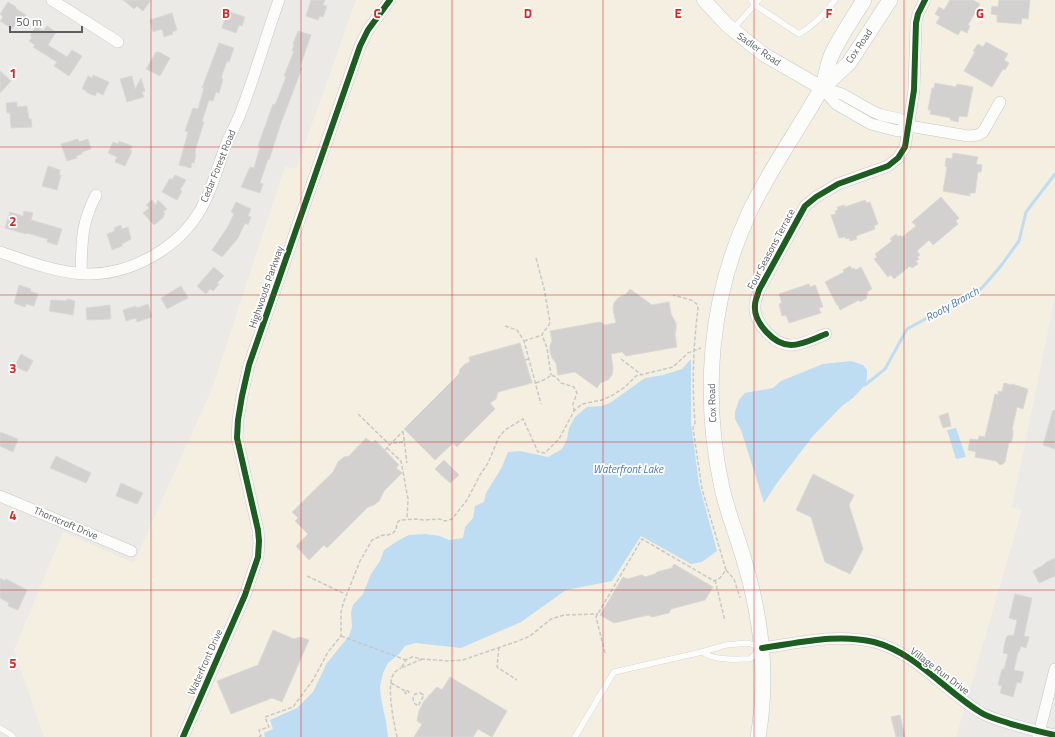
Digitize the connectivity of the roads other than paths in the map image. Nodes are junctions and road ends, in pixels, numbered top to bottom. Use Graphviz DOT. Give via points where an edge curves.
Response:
graph roads {
  1 [pos="52,0"];
  2 [pos="279,0"];
  3 [pos="390,0"];
  4 [pos="704,0"];
  5 [pos="835,0"];
  6 [pos="864,0"];
  7 [pos="890,0"];
  8 [pos="925,0"];
  9 [pos="755,2"];
  10 [pos="733,30"];
  11 [pos="118,42"];
  12 [pos="822,88"];
  13 [pos="1000,102"];
  14 [pos="908,126"];
  15 [pos="96,195"];
  16 [pos="0,252"];
  17 [pos="81,274"];
  18 [pos="826,334"];
  19 [pos="0,496"];
  20 [pos="131,551"];
  21 [pos="245,594"];
  22 [pos="762,648"];
  23 [pos="702,652"];
  24 [pos="1055,669"];
  25 [pos="0,728"];
  26 [pos="1039,734"];
  27 [pos="1055,735"];
  28 [pos="13,737"];
  29 [pos="183,737"];
  30 [pos="575,737"];
  31 [pos="758,737"];
  1 -- 11 [label="street"];
  2 -- 17 [label="street, Cedar Forest Road" via="238,118 205,202 196,216 180,236 147,260 117,271"];
  3 -- 21 [label="street, Highwoods Parkway" via="368,30 360,46 249,365 237,438 259,541 258,557"];
  4 -- 10 [label="street, Sadler Road"];
  5 -- 9 [label="lane" via="808,29 799,34"];
  6 -- 12 [label="main road, Cox Road" via="831,55"];
  7 -- 12 [label="main road, Cox Road" via="849,63"];
  8 -- 14 [label="street, Four Seasons Terrace" via="916,23 914,90"];
  9 -- 10 [label="lane"];
  10 -- 12 [label="street, Sadler Road" via="763,54"];
  12 -- 14 [label="street" via="836,104 871,124 898,131"];
  12 -- 22 [label="main road, Cox Road" via="748,214 721,293 713,344 711,397 715,448 722,489 752,588"];
  13 -- 14 [label="street" via="983,132 978,135 968,136"];
  14 -- 18 [label="street, Four Seasons Terrace" via="905,147 898,158 888,166 838,184 805,206 759,290 756,312 760,322 775,341 798,344"];
  15 -- 17 [label="street" via="84,226"];
  16 -- 17 [label="street, Cedar Forest Road" via="59,271"];
  19 -- 20 [label="street, Thorncroft Drive"];
  21 -- 29 [label="street, Waterfront Drive"];
  22 -- 23 [label="lane" via="748,643 726,644"];
  22 -- 23 [label="lane" via="750,659 709,657"];
  22 -- 26 [label="street, Village Run Drive" via="836,638 849,638 891,648 905,655 980,712"];
  22 -- 31 [label="main road, Cox Road" via="763,702"];
  23 -- 30 [label="lane" via="614,672"];
  24 -- 26 [label="street"];
  25 -- 28 [label="lane"];
  26 -- 27 [label="street, Village Run Drive"];
}
